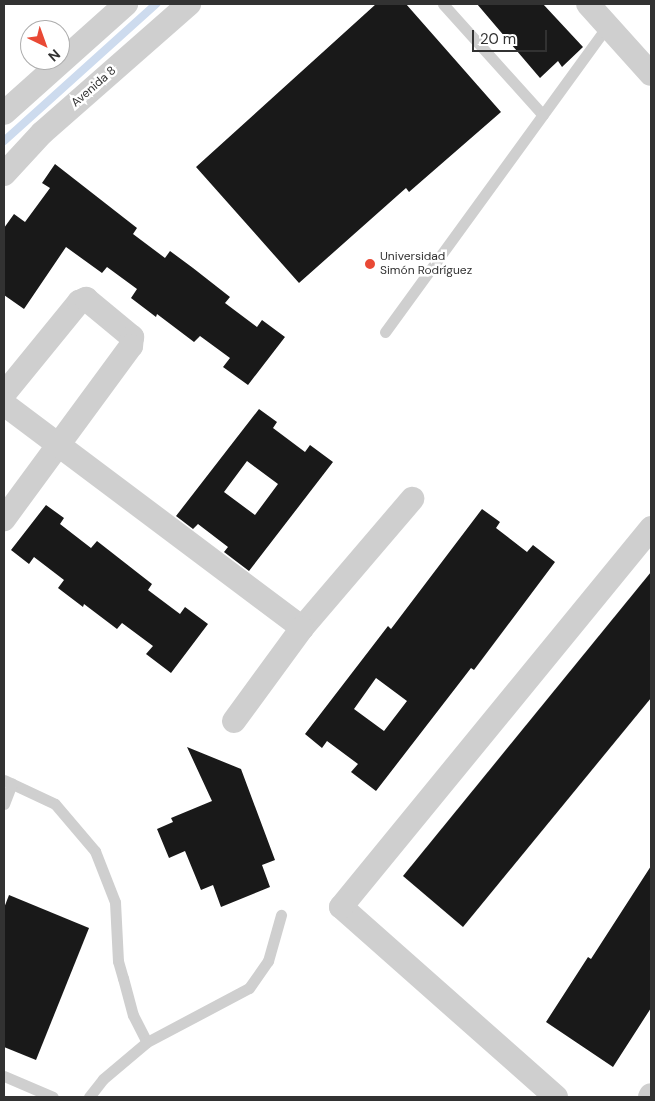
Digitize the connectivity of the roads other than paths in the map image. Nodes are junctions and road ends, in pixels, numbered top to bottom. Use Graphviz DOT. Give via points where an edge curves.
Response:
graph roads {
  1 [pos="126,4"];
  2 [pos="189,4"];
  3 [pos="443,4"];
  4 [pos="588,4"];
  5 [pos="608,25"];
  6 [pos="651,74"];
  7 [pos="4,114"];
  8 [pos="543,115"];
  9 [pos="4,174"];
  10 [pos="385,332"];
  11 [pos="4,394"];
  12 [pos="4,404"];
  13 [pos="60,444"];
  14 [pos="412,500"];
  15 [pos="4,519"];
  16 [pos="651,528"];
  17 [pos="302,628"];
  18 [pos="234,721"];
  19 [pos="8,781"];
  20 [pos="4,804"];
  21 [pos="281,915"];
  22 [pos="147,1042"];
  23 [pos="4,1076"];
  24 [pos="53,1097"];
  25 [pos="89,1097"];
  26 [pos="556,1097"];
  1 -- 7 [label="street"];
  2 -- 9 [label="street, Avenida 8" via="42,133"];
  3 -- 8 [label="lane"];
  4 -- 5 [label="street"];
  5 -- 6 [label="street"];
  5 -- 8 [label="lane"];
  8 -- 10 [label="lane"];
  11 -- 13 [label="street" via="80,302 86,299 126,329 132,337 131,346"];
  12 -- 13 [label="street"];
  13 -- 15 [label="street"];
  13 -- 17 [label="street"];
  14 -- 17 [label="street"];
  16 -- 26 [label="street" via="341,907"];
  17 -- 18 [label="street"];
  19 -- 20 [label="lane"];
  19 -- 22 [label="lane" via="55,804 96,851 115,902 118,961 133,1016"];
  21 -- 22 [label="lane" via="268,961 249,988"];
  22 -- 25 [label="lane" via="103,1079"];
  23 -- 24 [label="lane"];
}
